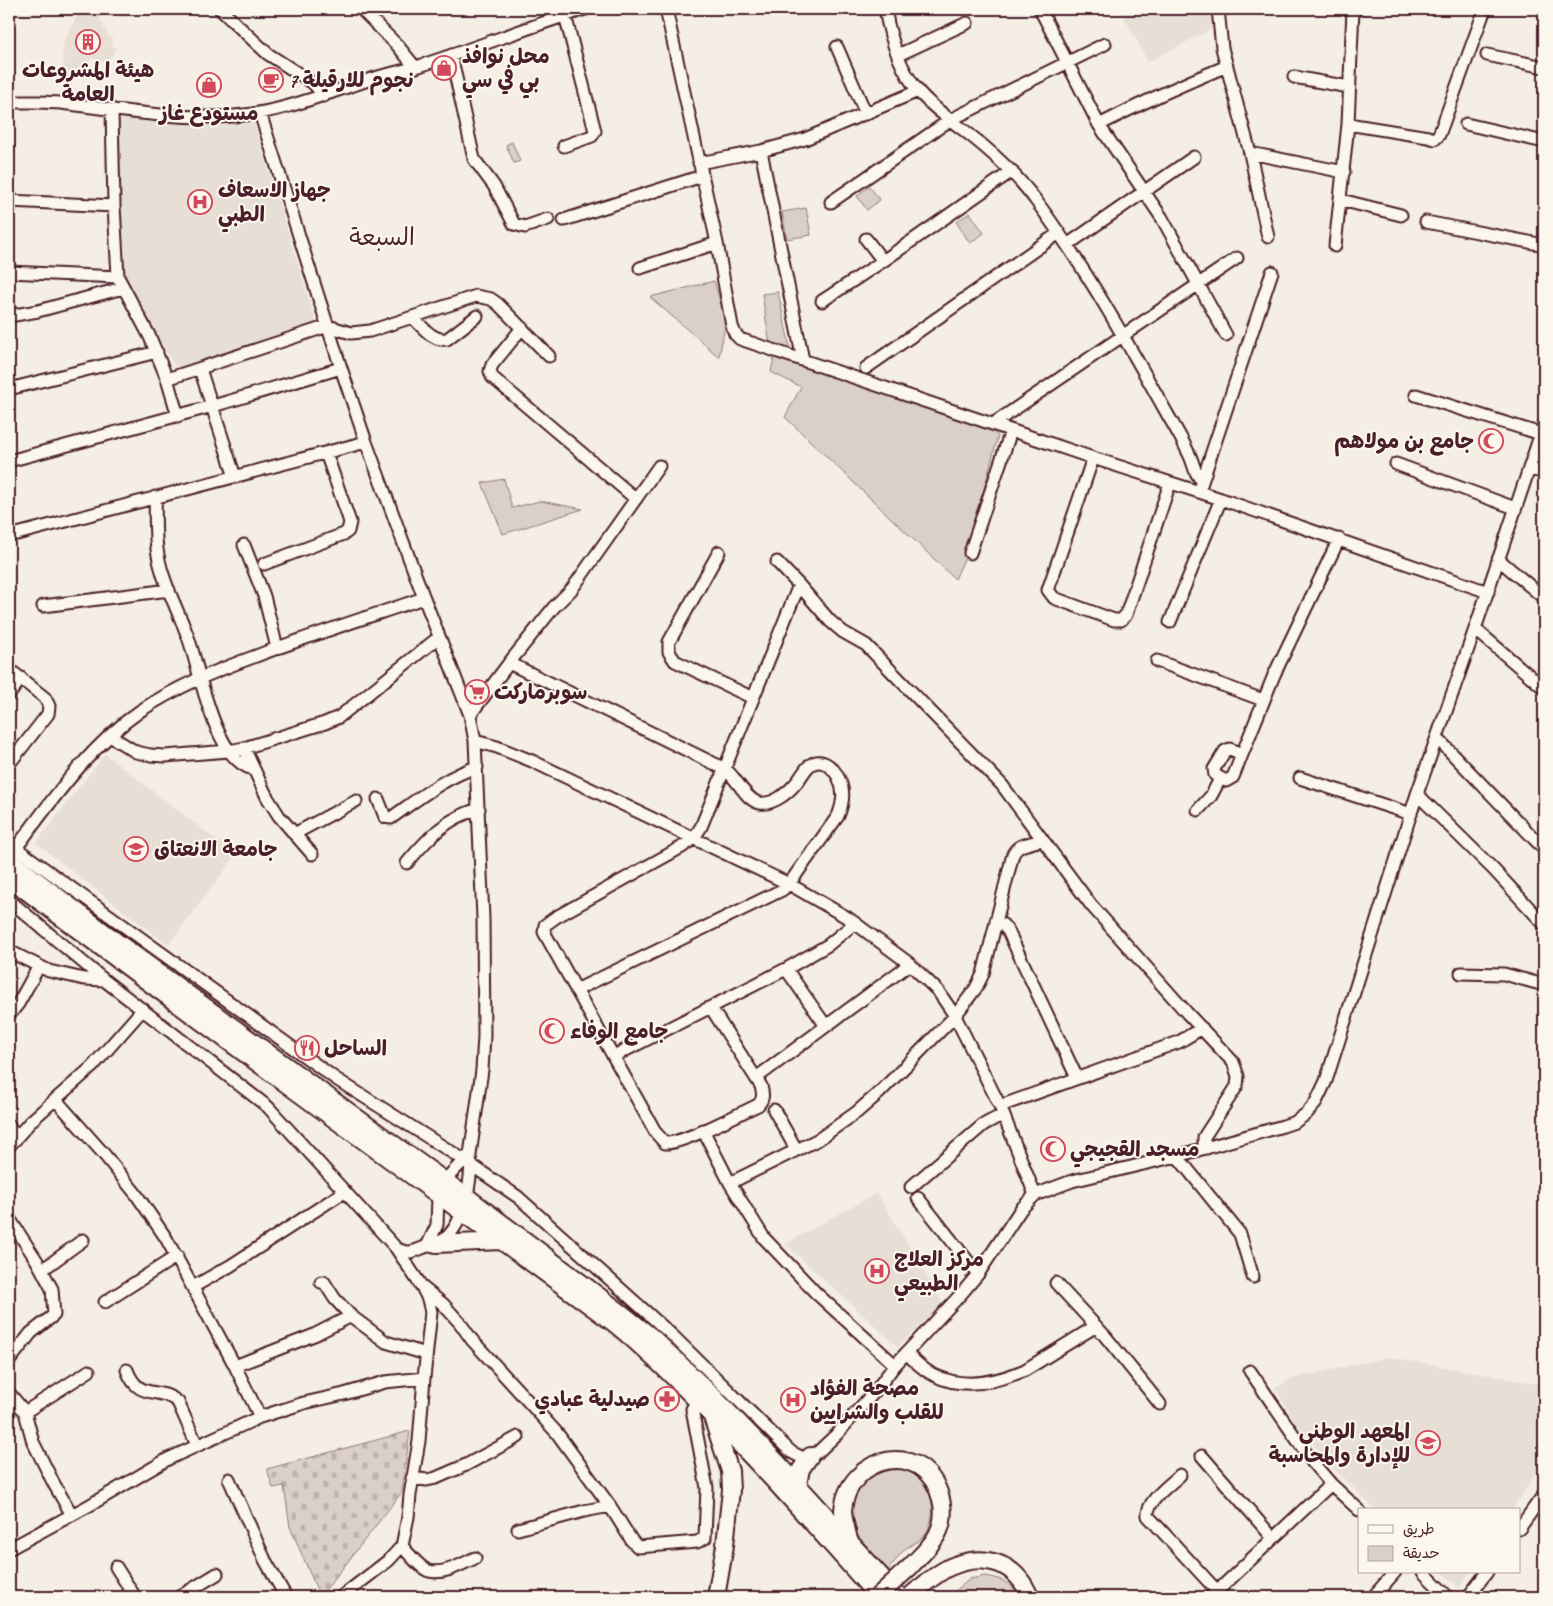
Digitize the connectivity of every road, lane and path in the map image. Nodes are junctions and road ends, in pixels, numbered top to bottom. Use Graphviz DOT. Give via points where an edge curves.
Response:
graph roads {
  1 [pos="220,9"];
  2 [pos="361,9"];
  3 [pos="584,9"];
  4 [pos="666,9"];
  5 [pos="885,9"];
  6 [pos="1040,9"];
  7 [pos="1218,9"];
  8 [pos="1353,9"];
  9 [pos="1485,9"];
  10 [pos="565,15"];
  11 [pos="967,23"];
  12 [pos="1105,44"];
  13 [pos="837,47"];
  14 [pos="451,55"];
  15 [pos="898,55"];
  16 [pos="1487,55"];
  17 [pos="1066,63"];
  18 [pos="1227,66"];
  19 [pos="415,67"];
  20 [pos="1544,67"];
  21 [pos="1294,77"];
  22 [pos="1349,87"];
  23 [pos="918,91"];
  24 [pos="324,96"];
  25 [pos="9,102"];
  26 [pos="112,109"];
  27 [pos="260,113"];
  28 [pos="866,114"];
  29 [pos="950,120"];
  30 [pos="1348,124"];
  31 [pos="1466,124"];
  32 [pos="1099,125"];
  33 [pos="1544,142"];
  34 [pos="564,146"];
  35 [pos="761,151"];
  36 [pos="1250,153"];
  37 [pos="1194,158"];
  38 [pos="699,163"];
  39 [pos="1012,171"];
  40 [pos="1344,172"];
  41 [pos="702,176"];
  42 [pos="1145,191"];
  43 [pos="1341,200"];
  44 [pos="9,201"];
  45 [pos="830,202"];
  46 [pos="114,206"];
  47 [pos="1401,215"];
  48 [pos="548,219"];
  49 [pos="564,220"];
  50 [pos="1426,222"];
  51 [pos="1059,233"];
  52 [pos="1268,236"];
  53 [pos="866,239"];
  54 [pos="717,243"];
  55 [pos="1067,245"];
  56 [pos="1544,245"];
  57 [pos="1335,246"];
  58 [pos="1236,258"];
  59 [pos="883,261"];
  60 [pos="640,268"];
  61 [pos="9,272"];
  62 [pos="1272,272"];
  63 [pos="120,283"];
  64 [pos="1198,283"];
  65 [pos="822,300"];
  66 [pos="9,316"];
  67 [pos="477,316"];
  68 [pos="413,318"];
  69 [pos="328,326"];
  70 [pos="522,328"];
  71 [pos="1123,335"];
  72 [pos="1226,335"];
  73 [pos="157,352"];
  74 [pos="549,356"];
  75 [pos="803,360"];
  76 [pos="341,368"];
  77 [pos="866,368"];
  78 [pos="200,369"];
  79 [pos="167,379"];
  80 [pos="9,389"];
  81 [pos="1416,395"];
  82 [pos="212,406"];
  83 [pos="178,416"];
  84 [pos="993,424"];
  85 [pos="1542,429"];
  86 [pos="1011,431"];
  87 [pos="366,442"];
  88 [pos="326,453"];
  89 [pos="1093,458"];
  90 [pos="9,461"];
  91 [pos="1396,464"];
  92 [pos="659,466"];
  93 [pos="1529,468"];
  94 [pos="1544,473"];
  95 [pos="235,476"];
  96 [pos="1202,480"];
  97 [pos="1170,483"];
  98 [pos="1199,492"];
  99 [pos="155,497"];
  100 [pos="636,499"];
  101 [pos="1221,499"];
  102 [pos="1515,508"];
  103 [pos="9,534"];
  104 [pos="1339,539"];
  105 [pos="244,545"];
  106 [pos="719,552"];
  107 [pos="970,553"];
  108 [pos="1498,559"];
  109 [pos="777,562"];
  110 [pos="264,564"];
  111 [pos="799,585"];
  112 [pos="170,590"];
  113 [pos="1488,592"];
  114 [pos="424,598"];
  115 [pos="1544,598"];
  116 [pos="43,606"];
  117 [pos="1170,622"];
  118 [pos="1475,630"];
  119 [pos="439,637"];
  120 [pos="277,648"];
  121 [pos="1156,661"];
  122 [pos="509,663"];
  123 [pos="9,669"];
  124 [pos="200,677"];
  125 [pos="21,678"];
  126 [pos="1544,688"];
  127 [pos="9,695"];
  128 [pos="753,698"];
  129 [pos="1263,700"];
  130 [pos="470,715"];
  131 [pos="110,736"];
  132 [pos="1437,738"];
  133 [pos="475,741"];
  134 [pos="244,748"];
  135 [pos="229,751"];
  136 [pos="1242,754"];
  137 [pos="9,764"];
  138 [pos="477,767"];
  139 [pos="253,769"];
  140 [pos="725,769"];
  141 [pos="1300,778"];
  142 [pos="1220,779"];
  143 [pos="1417,794"];
  144 [pos="378,799"];
  145 [pos="356,801"];
  146 [pos="479,809"];
  147 [pos="1198,810"];
  148 [pos="1411,814"];
  149 [pos="294,834"];
  150 [pos="694,838"];
  151 [pos="1042,839"];
  152 [pos="1543,846"];
  153 [pos="11,850"];
  154 [pos="312,854"];
  155 [pos="406,863"];
  156 [pos="9,878"];
  157 [pos="788,884"];
  158 [pos="9,900"];
  159 [pos="996,922"];
  160 [pos="855,923"];
  161 [pos="1544,924"];
  162 [pos="9,951"];
  163 [pos="910,964"];
  164 [pos="39,966"];
  165 [pos="786,969"];
  166 [pos="1460,973"];
  167 [pos="104,980"];
  168 [pos="1544,984"];
  169 [pos="576,990"];
  170 [pos="711,1008"];
  171 [pos="143,1009"];
  172 [pos="9,1015"];
  173 [pos="956,1016"];
  174 [pos="826,1026"];
  175 [pos="1202,1028"];
  176 [pos="614,1056"];
  177 [pos="756,1078"];
  178 [pos="1077,1078"];
  179 [pos="56,1100"];
  180 [pos="774,1110"];
  181 [pos="1002,1111"];
  182 [pos="9,1125"];
  183 [pos="703,1130"];
  184 [pos="12,1142"];
  185 [pos="1207,1148"];
  186 [pos="796,1149"];
  187 [pos="1177,1156"];
  188 [pos="468,1160"];
  189 [pos="445,1180"];
  190 [pos="730,1183"];
  191 [pos="911,1187"];
  192 [pos="344,1192"];
  193 [pos="1034,1195"];
  194 [pos="466,1196"];
  195 [pos="438,1197"];
  196 [pos="918,1198"];
  197 [pos="462,1212"];
  198 [pos="9,1218"];
  199 [pos="83,1240"];
  200 [pos="501,1241"];
  201 [pos="432,1245"];
  202 [pos="396,1248"];
  203 [pos="177,1256"];
  204 [pos="42,1270"];
  205 [pos="978,1274"];
  206 [pos="1252,1277"];
  207 [pos="321,1282"];
  208 [pos="1056,1283"];
  209 [pos="193,1287"];
  210 [pos="422,1287"];
  211 [pos="105,1302"];
  212 [pos="351,1316"];
  213 [pos="1096,1326"];
  214 [pos="906,1353"];
  215 [pos="426,1354"];
  216 [pos="9,1362"];
  217 [pos="895,1365"];
  218 [pos="234,1366"];
  219 [pos="127,1370"];
  220 [pos="89,1371"];
  221 [pos="1250,1371"];
  222 [pos="424,1378"];
  223 [pos="9,1393"];
  224 [pos="698,1401"];
  225 [pos="1160,1404"];
  226 [pos="25,1412"];
  227 [pos="711,1415"];
  228 [pos="260,1417"];
  229 [pos="518,1437"];
  230 [pos="197,1446"];
  231 [pos="810,1456"];
  232 [pos="1202,1456"];
  233 [pos="1180,1475"];
  234 [pos="412,1478"];
  235 [pos="229,1479"];
  236 [pos="798,1484"];
  237 [pos="1331,1484"];
  238 [pos="1544,1494"];
  239 [pos="610,1506"];
  240 [pos="1358,1509"];
  241 [pos="72,1514"];
  242 [pos="1520,1527"];
  243 [pos="518,1529"];
  244 [pos="1273,1538"];
  245 [pos="849,1540"];
  246 [pos="402,1546"];
  247 [pos="9,1549"];
  248 [pos="475,1558"];
  249 [pos="116,1567"];
  250 [pos="217,1574"];
  251 [pos="1392,1574"];
  252 [pos="1425,1574"];
  253 [pos="1485,1574"];
  254 [pos="1214,1595"];
  255 [pos="135,1597"];
  256 [pos="179,1597"];
  257 [pos="286,1597"];
  258 [pos="341,1597"];
  259 [pos="716,1597"];
  260 [pos="878,1597"];
  261 [pos="900,1597"];
  262 [pos="909,1597"];
  263 [pos="1030,1597"];
  264 [pos="1373,1597"];
  265 [pos="1448,1597"];
  266 [pos="1468,1597"];
  1 -- 24 [label="street" via="268,54 307,79"];
  2 -- 19 [label="street"];
  3 -- 10 [label="street"];
  4 -- 38 [label="street"];
  5 -- 15 [label="street"];
  6 -- 17 [label="street"];
  7 -- 18 [label="street"];
  8 -- 22 [label="street"];
  9 -- 30 [label="street" via="1435,139"];
  10 -- 14 [label="street"];
  10 -- 34 [label="street" via="595,131 592,136"];
  11 -- 15 [label="street"];
  12 -- 17 [label="street"];
  13 -- 28 [label="street"];
  14 -- 19 [label="street"];
  14 -- 48 [label="street" via="474,159 494,186 514,224 525,227"];
  15 -- 23 [label="street"];
  16 -- 20 [label="street"];
  17 -- 29 [label="street"];
  17 -- 32 [label="street"];
  18 -- 32 [label="street" via="1180,84"];
  18 -- 36 [label="street"];
  19 -- 24 [label="street"];
  21 -- 22 [label="street"];
  22 -- 30 [label="street"];
  23 -- 28 [label="street"];
  23 -- 29 [label="street"];
  24 -- 27 [label="street"];
  25 -- 26 [label="street"];
  26 -- 27 [label="street" via="192,117"];
  26 -- 46 [label="street"];
  27 -- 69 [label="street"];
  28 -- 35 [label="street" via="805,139"];
  29 -- 39 [label="street"];
  29 -- 45 [label="street"];
  30 -- 40 [label="street"];
  31 -- 33 [label="street"];
  32 -- 42 [label="street"];
  35 -- 38 [label="street"];
  35 -- 75 [label="street"];
  36 -- 40 [label="street"];
  36 -- 52 [label="street"];
  37 -- 42 [label="street"];
  38 -- 41 [label="street"];
  39 -- 51 [label="street"];
  39 -- 59 [label="street"];
  40 -- 43 [label="street"];
  41 -- 49 [label="street"];
  41 -- 54 [label="street"];
  42 -- 55 [label="street"];
  42 -- 64 [label="street"];
  43 -- 47 [label="street"];
  43 -- 57 [label="street"];
  44 -- 46 [label="street"];
  46 -- 63 [label="street"];
  50 -- 56 [label="street"];
  51 -- 55 [label="street"];
  51 -- 77 [label="street"];
  53 -- 59 [label="street"];
  54 -- 60 [label="street"];
  54 -- 75 [label="street" via="735,334 740,339"];
  55 -- 71 [label="street"];
  58 -- 64 [label="street"];
  59 -- 65 [label="street"];
  61 -- 63 [label="street"];
  62 -- 96 [label="street"];
  63 -- 66 [label="street" via="38,311"];
  63 -- 73 [label="street"];
  64 -- 71 [label="street"];
  64 -- 72 [label="street"];
  67 -- 68 [label="street" via="443,340 434,337"];
  68 -- 69 [label="street" via="360,333"];
  68 -- 70 [label="street" via="468,298 483,296 498,304"];
  69 -- 76 [label="street"];
  69 -- 78 [label="street"];
  70 -- 74 [label="street"];
  70 -- 100 [label="street" via="492,365 492,378"];
  71 -- 84 [label="street"];
  71 -- 96 [label="street"];
  73 -- 79 [label="street"];
  73 -- 80 [label="street"];
  75 -- 84 [label="street"];
  76 -- 82 [label="street"];
  76 -- 87 [label="street"];
  78 -- 79 [label="street"];
  78 -- 82 [label="street"];
  79 -- 83 [label="street"];
  81 -- 85 [label="street"];
  82 -- 83 [label="street"];
  82 -- 95 [label="street"];
  83 -- 90 [label="street"];
  84 -- 86 [label="street"];
  85 -- 93 [label="street"];
  86 -- 89 [label="street"];
  86 -- 107 [label="street"];
  87 -- 88 [label="street"];
  87 -- 114 [label="street"];
  88 -- 95 [label="street"];
  88 -- 110 [label="street" via="350,522 348,531"];
  89 -- 97 [label="street"];
  89 -- 97 [label="street" via="1048,590 1054,598 1114,620 1121,620 1126,615"];
  91 -- 102 [label="street"];
  92 -- 100 [label="street"];
  93 -- 94 [label="street"];
  93 -- 102 [label="street"];
  95 -- 99 [label="street"];
  96 -- 98 [label="street"];
  97 -- 98 [label="street"];
  98 -- 101 [label="street"];
  99 -- 103 [label="street"];
  99 -- 112 [label="street" via="158,554"];
  100 -- 122 [label="street" via="572,589"];
  101 -- 104 [label="street"];
  101 -- 117 [label="street"];
  102 -- 108 [label="street"];
  104 -- 113 [label="street"];
  104 -- 129 [label="street"];
  105 -- 120 [label="street" via="264,596"];
  106 -- 128 [label="street" via="669,642 669,652 675,661"];
  108 -- 113 [label="street"];
  108 -- 115 [label="street"];
  109 -- 111 [label="street"];
  111 -- 128 [label="street"];
  111 -- 151 [label="street" via="830,621 866,645 990,771"];
  112 -- 116 [label="street"];
  112 -- 124 [label="street"];
  113 -- 118 [label="street"];
  114 -- 119 [label="street"];
  114 -- 120 [label="street"];
  118 -- 126 [label="street"];
  118 -- 132 [label="street"];
  119 -- 130 [label="street"];
  119 -- 134 [label="street" via="339,716"];
  120 -- 124 [label="street"];
  121 -- 129 [label="street"];
  122 -- 130 [label="street"];
  122 -- 140 [label="street"];
  123 -- 125 [label="street"];
  124 -- 131 [label="street" via="139,712"];
  124 -- 135 [label="street" via="207,704"];
  125 -- 127 [label="street"];
  125 -- 137 [label="street" via="48,702 49,710"];
  128 -- 140 [label="street"];
  129 -- 136 [label="street"];
  130 -- 133 [label="street"];
  131 -- 135 [label="street" via="130,749 150,755"];
  131 -- 153 [label="street"];
  132 -- 143 [label="street"];
  132 -- 152 [label="street"];
  133 -- 138 [label="street"];
  133 -- 150 [label="street" via="513,753"];
  134 -- 135 [label="street"];
  134 -- 139 [label="street"];
  135 -- 139 [label="street" via="237,762"];
  136 -- 142 [label="street" via="1231,779"];
  136 -- 142 [label="street" via="1230,750 1222,753 1214,772"];
  138 -- 144 [label="street" via="426,793 391,818 386,817"];
  138 -- 146 [label="street"];
  139 -- 149 [label="street" via="266,797"];
  140 -- 150 [label="street"];
  140 -- 157 [label="street" via="750,799 761,803 785,794 815,762 827,763 839,779 843,798 838,816"];
  141 -- 148 [label="street"];
  142 -- 147 [label="street"];
  143 -- 148 [label="street"];
  143 -- 161 [label="street"];
  145 -- 149 [label="street"];
  146 -- 155 [label="street" via="446,823"];
  146 -- 188 [label="street" via="484,1036"];
  148 -- 185 [label="street" via="1326,1081 1315,1104 1295,1122"];
  149 -- 154 [label="street"];
  150 -- 157 [label="street"];
  150 -- 169 [label="street" via="545,925 546,939"];
  151 -- 159 [label="street" via="1015,850"];
  151 -- 175 [label="street" via="1092,905"];
  153 -- 188 [label="street" via="336,1079"];
  153 -- 189 [label="highway" via="121,945"];
  156 -- 195 [label="highway"];
  157 -- 160 [label="street"];
  157 -- 169 [label="street" via="782,890"];
  158 -- 167 [label="street"];
  159 -- 173 [label="street" via="983,974"];
  159 -- 178 [label="street" via="1008,931"];
  160 -- 163 [label="street"];
  160 -- 165 [label="street" via="828,945"];
  162 -- 164 [label="street"];
  163 -- 173 [label="street" via="938,991"];
  163 -- 174 [label="street"];
  164 -- 167 [label="street" via="64,975"];
  164 -- 172 [label="street"];
  165 -- 170 [label="street"];
  165 -- 174 [label="street"];
  166 -- 168 [label="street" via="1504,974"];
  167 -- 171 [label="street"];
  169 -- 176 [label="street"];
  170 -- 176 [label="street"];
  170 -- 177 [label="street"];
  171 -- 179 [label="street" via="110,1048"];
  171 -- 192 [label="street" via="268,1107"];
  173 -- 181 [label="street"];
  173 -- 186 [label="street" via="857,1112 832,1131"];
  174 -- 177 [label="street"];
  175 -- 178 [label="street" via="1179,1042"];
  175 -- 185 [label="street" via="1233,1062 1238,1076 1237,1086 1204,1137"];
  176 -- 183 [label="street" via="656,1133 665,1142 679,1141"];
  177 -- 183 [label="street" via="761,1086 762,1101"];
  178 -- 181 [label="street"];
  179 -- 184 [label="street"];
  179 -- 203 [label="street" via="136,1194"];
  180 -- 186 [label="street"];
  181 -- 191 [label="street"];
  181 -- 193 [label="street"];
  182 -- 184 [label="street"];
  183 -- 190 [label="street"];
  185 -- 187 [label="street"];
  186 -- 190 [label="street"];
  187 -- 193 [label="street" via="1072,1182"];
  187 -- 206 [label="street" via="1240,1234"];
  188 -- 189 [label="street"];
  188 -- 194 [label="street"];
  188 -- 231 [label="street" via="518,1197 622,1290 791,1452 803,1458"];
  189 -- 194 [label="highway"];
  189 -- 195 [label="street"];
  190 -- 217 [label="street" via="764,1238 790,1268"];
  192 -- 202 [label="street"];
  192 -- 209 [label="street"];
  193 -- 205 [label="street" via="1021,1209"];
  194 -- 197 [label="street"];
  194 -- 236 [label="highway" via="653,1338"];
  195 -- 197 [label="highway"];
  195 -- 201 [label="street"];
  196 -- 205 [label="street"];
  197 -- 200 [label="highway"];
  197 -- 201 [label="street" via="456,1226 445,1238"];
  198 -- 204 [label="street"];
  199 -- 204 [label="street"];
  200 -- 201 [label="highway"];
  200 -- 224 [label="highway" via="615,1324 647,1350"];
  201 -- 202 [label="street" via="411,1252"];
  202 -- 210 [label="street"];
  203 -- 209 [label="street"];
  203 -- 211 [label="street"];
  204 -- 216 [label="street" via="54,1293 54,1314 31,1334"];
  205 -- 214 [label="street"];
  207 -- 212 [label="street"];
  208 -- 213 [label="street"];
  209 -- 218 [label="street"];
  210 -- 215 [label="street" via="431,1312"];
  210 -- 239 [label="street" via="443,1304 557,1433"];
  212 -- 215 [label="street" via="386,1342"];
  212 -- 218 [label="street" via="314,1335"];
  213 -- 214 [label="street" via="1025,1370 988,1382 966,1383 935,1376"];
  213 -- 225 [label="street"];
  214 -- 217 [label="street"];
  215 -- 222 [label="street"];
  217 -- 231 [label="street" via="837,1434"];
  218 -- 228 [label="street"];
  219 -- 230 [label="street" via="136,1386 172,1397 178,1402"];
  220 -- 226 [label="street"];
  221 -- 237 [label="street"];
  222 -- 228 [label="street" via="378,1384"];
  222 -- 234 [label="street" via="420,1441"];
  223 -- 226 [label="street"];
  224 -- 227 [label="highway"];
  224 -- 239 [label="street" via="692,1410 708,1488 705,1538 697,1542 638,1547"];
  226 -- 241 [label="street" via="33,1442"];
  227 -- 259 [label="highway" via="730,1471 731,1490"];
  227 -- 260 [label="highway" via="770,1475"];
  228 -- 230 [label="street"];
  229 -- 234 [label="street" via="436,1478"];
  230 -- 241 [label="street"];
  231 -- 236 [label="highway" via="801,1469"];
  232 -- 244 [label="street"];
  233 -- 254 [label="street" via="1150,1503 1148,1516"];
  234 -- 246 [label="street"];
  235 -- 257 [label="street"];
  236 -- 245 [label="highway"];
  237 -- 240 [label="street"];
  237 -- 244 [label="street"];
  238 -- 242 [label="street"];
  239 -- 243 [label="street"];
  241 -- 247 [label="street"];
  244 -- 254 [label="street"];
  245 -- 260 [label="highway, bridge" via="843,1512 855,1478 887,1461 904,1460 920,1465 930,1474 939,1489 943,1506 938,1534"];
  245 -- 261 [label="highway"];
  246 -- 248 [label="street" via="429,1571 445,1570"];
  246 -- 258 [label="street"];
  249 -- 255 [label="street"];
  250 -- 256 [label="street"];
  251 -- 264 [label="street"];
  252 -- 265 [label="street"];
  253 -- 266 [label="street"];
  262 -- 263 [label="highway" via="950,1567 988,1560 1008,1568"];
}
